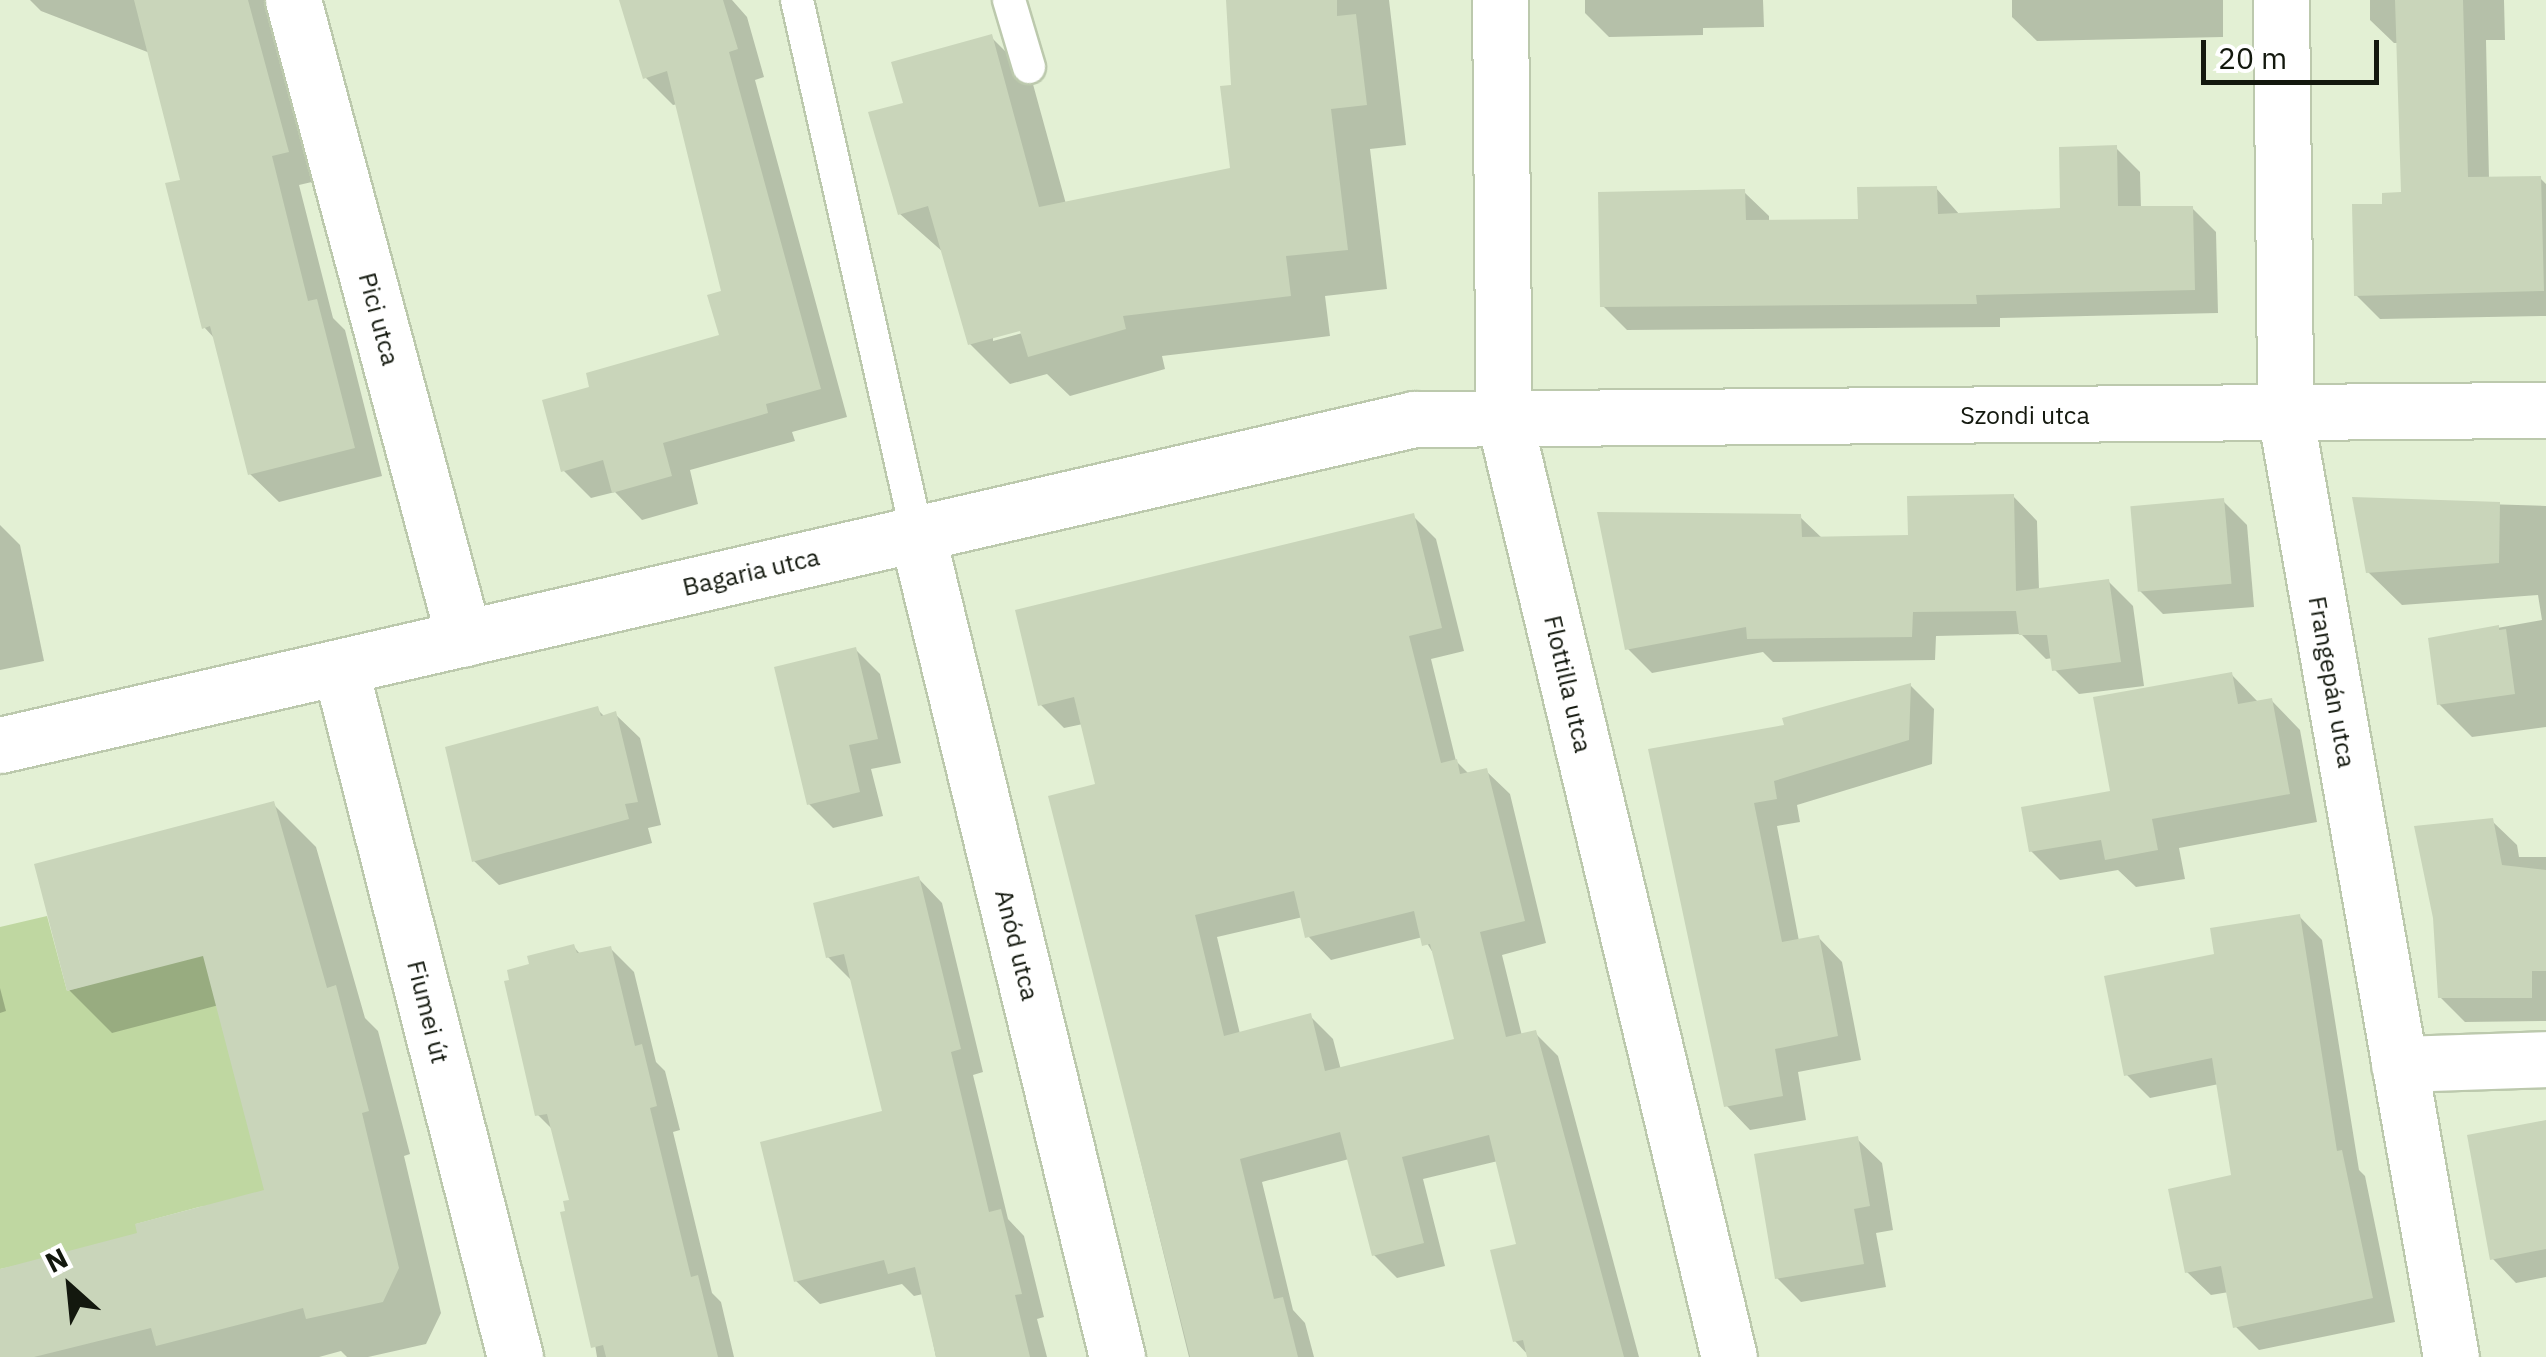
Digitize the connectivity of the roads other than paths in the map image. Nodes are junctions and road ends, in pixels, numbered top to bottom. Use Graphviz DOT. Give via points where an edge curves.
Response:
graph roads {
  1 [pos="293,0"];
  2 [pos="798,0"];
  3 [pos="1008,0"];
  4 [pos="1500,0"];
  5 [pos="2282,0"];
  6 [pos="1029,67"];
  7 [pos="2546,410"];
  8 [pos="2285,413"];
  9 [pos="1504,418"];
  10 [pos="917,534"];
  11 [pos="464,638"];
  12 [pos="340,667"];
  13 [pos="0,745"];
  14 [pos="2546,1058"];
  15 [pos="2399,1064"];
  16 [pos="516,1357"];
  17 [pos="1116,1357"];
  18 [pos="1729,1357"];
  19 [pos="2451,1357"];
  1 -- 11 [label="street, Pici utca"];
  2 -- 10 [label="lane"];
  3 -- 6 [label="lane"];
  4 -- 9 [label="street, Flottilla utca"];
  5 -- 8 [label="street, Frangepán utca"];
  7 -- 8 [label="street, Szondi utca"];
  8 -- 9 [label="street, Szondi utca"];
  8 -- 15 [label="street, Frangepán utca"];
  9 -- 10 [label="street, Bagaria utca" via="1414,420"];
  9 -- 18 [label="street, Flottilla utca"];
  10 -- 11 [label="street, Bagaria utca"];
  10 -- 17 [label="street, Anód utca"];
  11 -- 12 [label="street, Bagaria utca"];
  12 -- 13 [label="street, Bagaria utca"];
  12 -- 16 [label="street, Fiumei út"];
  14 -- 15 [label="street"];
  15 -- 19 [label="street, Frangepán utca"];
}
